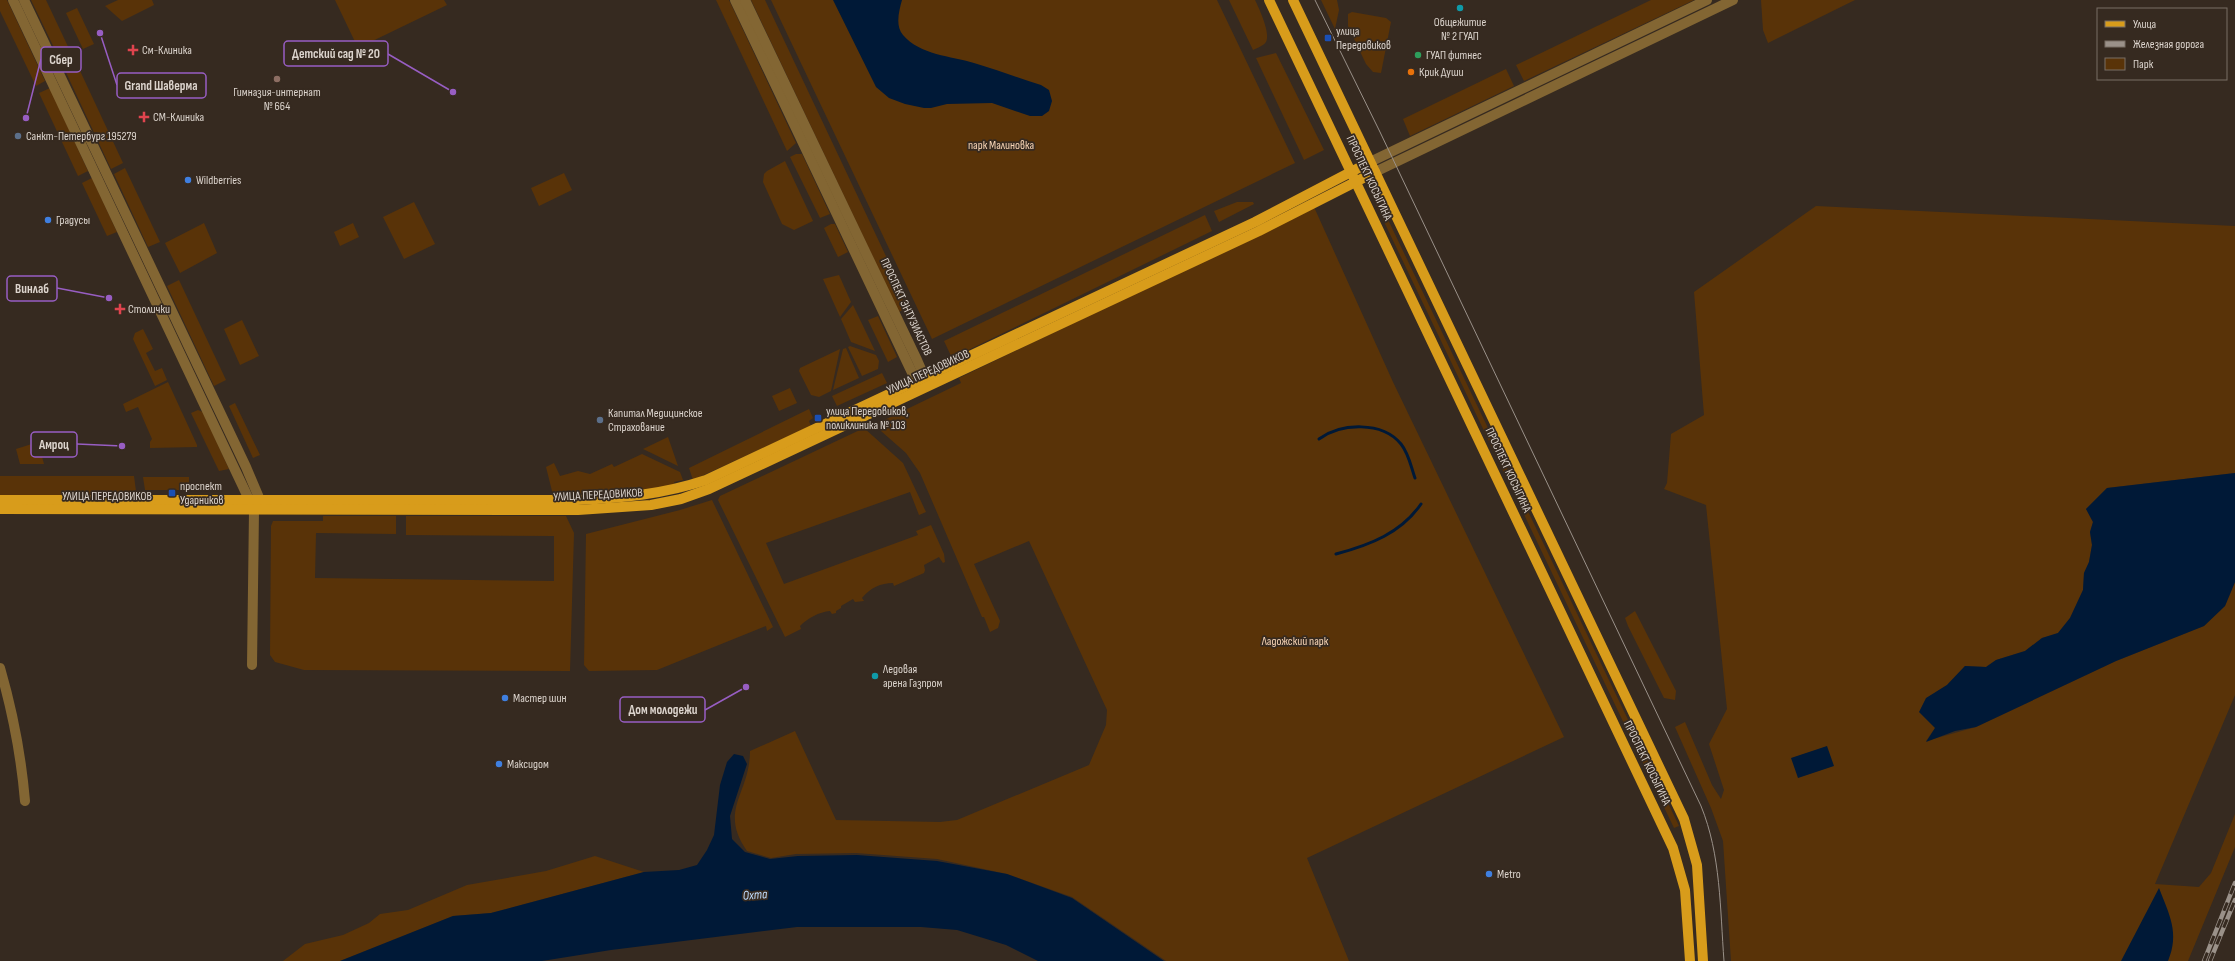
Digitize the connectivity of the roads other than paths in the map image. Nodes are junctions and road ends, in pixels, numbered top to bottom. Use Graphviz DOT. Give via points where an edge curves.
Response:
graph roads {
  1 [pos="13,0"];
  2 [pos="24,0"];
  3 [pos="735,0"];
  4 [pos="745,0"];
  5 [pos="1269,0"];
  6 [pos="1293,0"];
  7 [pos="1707,0"];
  8 [pos="1733,0"];
  9 [pos="1370,162"];
  10 [pos="1375,172"];
  11 [pos="1352,173"];
  12 [pos="107,174"];
  13 [pos="98,179"];
  14 [pos="1356,182"];
  15 [pos="920,378"];
  16 [pos="925,388"];
  17 [pos="0,500"];
  18 [pos="249,500"];
  19 [pos="260,500"];
  20 [pos="0,510"];
  21 [pos="254,510"];
  22 [pos="252,665"];
  23 [pos="0,668"];
  24 [pos="25,801"];
  25 [pos="1690,961"];
  26 [pos="1703,961"];
  1 -- 13 [label="street"];
  2 -- 12 [label="street"];
  3 -- 15 [label="street, ПРОСПЕКТ ЭНТУЗИАСТОВ"];
  4 -- 15 [label="street, ПРОСПЕКТ ЭНТУЗИАСТОВ"];
  5 -- 11 [label="main road, ПРОСПЕКТ КОСЫГИНА"];
  6 -- 9 [label="main road, ПРОСПЕКТ КОСЫГИНА"];
  7 -- 9 [label="street, УЛИЦА ПЕРЕДОВИКОВ"];
  8 -- 10 [label="street, УЛИЦА ПЕРЕДОВИКОВ"];
  9 -- 10 [label="main road, ПРОСПЕКТ КОСЫГИНА"];
  9 -- 11 [label="main road, УЛИЦА ПЕРЕДОВИКОВ"];
  10 -- 14 [label="main road, УЛИЦА ПЕРЕДОВИКОВ"];
  10 -- 26 [label="main road, ПРОСПЕКТ КОСЫГИНА" via="1684,819 1697,865"];
  11 -- 14 [label="main road, ПРОСПЕКТ КОСЫГИНА"];
  11 -- 15 [label="main road, УЛИЦА ПЕРЕДОВИКОВ" via="1255,222"];
  12 -- 13 [label="street"];
  12 -- 19 [label="street"];
  13 -- 18 [label="street"];
  14 -- 16 [label="main road, УЛИЦА ПЕРЕДОВИКОВ" via="1259,231"];
  14 -- 25 [label="main road, ПРОСПЕКТ КОСЫГИНА" via="1673,848 1685,890"];
  15 -- 16 [label="street, ПРОСПЕКТ ЭНТУЗИАСТОВ"];
  15 -- 19 [label="main road, УЛИЦА ПЕРЕДОВИКОВ" via="706,480 649,495 578,500"];
  16 -- 21 [label="main road, УЛИЦА ПЕРЕДОВИКОВ" via="709,489 681,499 651,505 578,510"];
  17 -- 18 [label="main road, УЛИЦА ПЕРЕДОВИКОВ"];
  18 -- 19 [label="main road, УЛИЦА ПЕРЕДОВИКОВ"];
  18 -- 21 [label="street"];
  19 -- 21 [label="street"];
  20 -- 21 [label="main road, УЛИЦА ПЕРЕДОВИКОВ"];
  21 -- 22 [label="street"];
  23 -- 24 [label="street" via="21,754"];
}
